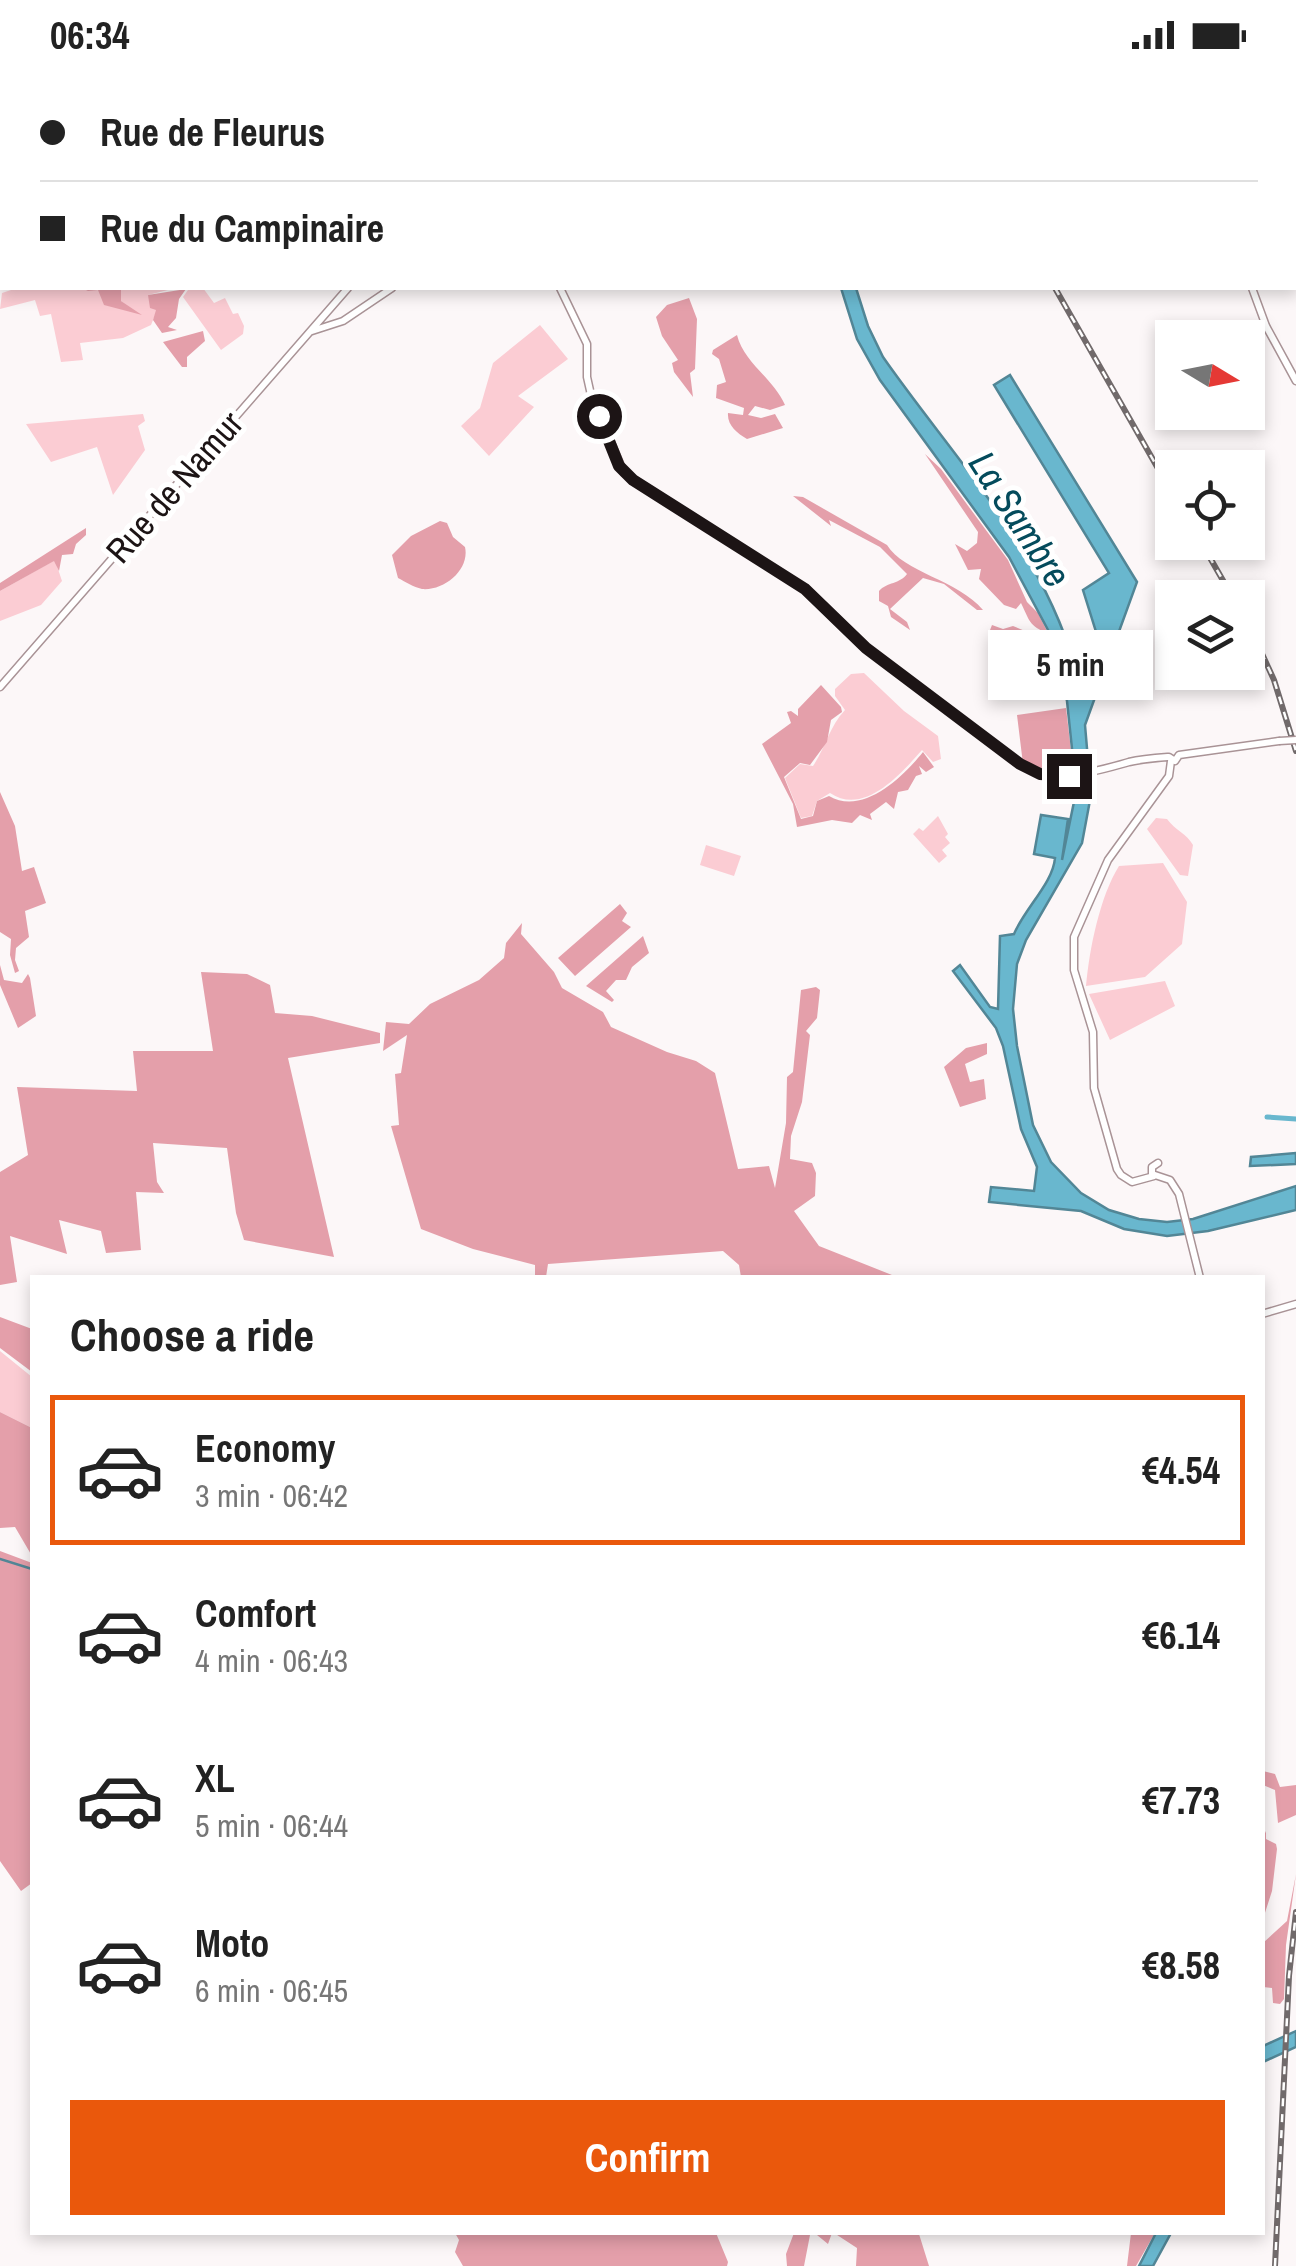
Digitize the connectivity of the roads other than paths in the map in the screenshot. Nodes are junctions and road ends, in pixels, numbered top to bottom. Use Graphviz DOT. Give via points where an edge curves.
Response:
graph roads {
  1 [pos="346,290"];
  2 [pos="389,290"];
  3 [pos="561,290"];
  4 [pos="1253,290"];
  5 [pos="311,332"];
  6 [pos="1296,381"];
  7 [pos="0,687"];
  8 [pos="1296,740"];
  9 [pos="1174,758"];
  10 [pos="1199,1275"];
  11 [pos="1296,1303"];
  12 [pos="1265,1312"];
  1 -- 5 [label="main road, Rue de Namur"];
  2 -- 5 [label="main road" via="344,321"];
  3 -- 9 [label="main road" via="587,344 591,395 619,466 633,480 805,589 866,648 1020,764 1069,776"];
  4 -- 6 [label="main road"];
  5 -- 7 [label="main road, Rue de Namur"];
  8 -- 9 [label="main road, bridge"];
  9 -- 10 [label="main road" via="1169,776 1108,860 1080,918 1074,970 1092,1032 1094,1088 1118,1168 1132,1182 1156,1174 1176,1189"];
  11 -- 12 [label="main road"];
}
